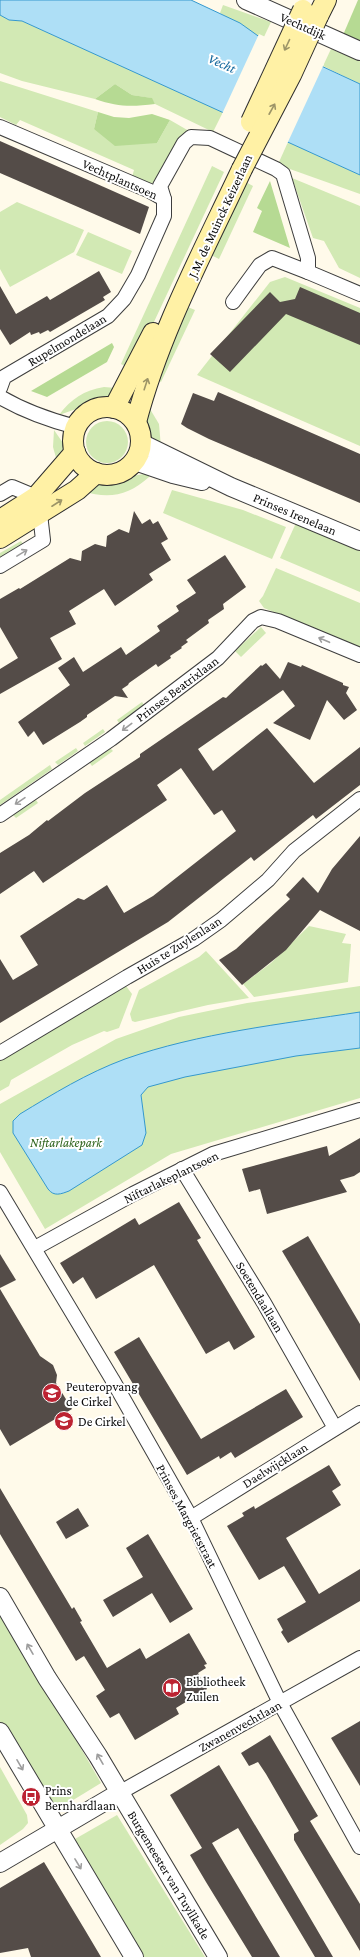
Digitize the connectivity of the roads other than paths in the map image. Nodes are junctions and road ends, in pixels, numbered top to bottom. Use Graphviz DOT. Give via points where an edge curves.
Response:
graph roads {
  1 [pos="246,0"];
  2 [pos="314,6"];
  3 [pos="360,51"];
  4 [pos="0,127"];
  5 [pos="237,167"];
  6 [pos="164,199"];
  7 [pos="308,272"];
  8 [pos="360,294"];
  9 [pos="233,302"];
  10 [pos="0,388"];
  11 [pos="0,397"];
  12 [pos="114,408"];
  13 [pos="136,422"];
  14 [pos="76,427"];
  15 [pos="75,452"];
  16 [pos="138,452"];
  17 [pos="96,473"];
  18 [pos="0,494"];
  19 [pos="38,505"];
  20 [pos="0,520"];
  21 [pos="0,538"];
  22 [pos="360,541"];
  23 [pos="0,566"];
  24 [pos="360,655"];
  25 [pos="360,799"];
  26 [pos="0,815"];
  27 [pos="0,1053"];
  28 [pos="360,1110"];
  29 [pos="182,1169"];
  30 [pos="0,1192"];
  31 [pos="35,1248"];
  32 [pos="360,1413"];
  33 [pos="335,1428"];
  34 [pos="191,1518"];
  35 [pos="0,1597"];
  36 [pos="360,1658"];
  37 [pos="280,1703"];
  38 [pos="0,1732"];
  39 [pos="119,1793"];
  40 [pos="57,1830"];
  41 [pos="360,1847"];
  42 [pos="0,1863"];
  43 [pos="134,1957"];
  44 [pos="218,1957"];
  1 -- 3 [label="street, Vechtdijk"];
  2 -- 5 [label="main road, J.M. de Muinck Keizerlaan, bridge" via="291,75"];
  4 -- 6 [label="street, Vechtplantsoen"];
  5 -- 12 [label="main road, J.M. de Muinck Keizerlaan"];
  13 -- 5 [label="main road, J.M. de Muinck Keizerlaan, one-way" via="158,350"];
  6 -- 7 [label="street, Vechtplantsoen" via="160,186 184,143 191,137 210,138 276,169 283,174 308,258"];
  6 -- 10 [label="street, Rupelmondelaan" via="164,216 138,275 124,299 108,316 4,377"];
  7 -- 8 [label="street"];
  7 -- 9 [label="street" via="272,258 260,265"];
  11 -- 14 [label="street" via="45,418"];
  12 -- 13 [label="main road" via="126,412"];
  12 -- 14 [label="main road" via="99,408 85,414"];
  13 -- 16 [label="main road" via="140,432"];
  14 -- 15 [label="main road" via="73,439"];
  15 -- 17 [label="main road" via="83,465"];
  15 -- 19 [label="main road"];
  16 -- 17 [label="main road" via="124,471 110,475"];
  16 -- 22 [label="street, Prinses Irenelaan" via="173,474 231,487"];
  19 -- 17 [label="main road, one-way" via="77,490"];
  18 -- 19 [label="street" via="12,486"];
  19 -- 20 [label="main road"];
  19 -- 21 [label="main road"];
  23 -- 19 [label="street, one-way" via="43,540"];
  24 -- 26 [label="street, Prinses Beatrixlaan, one-way" via="278,621 261,617 218,658 112,739"];
  25 -- 27 [label="street, Huis te Zuylenlaan" via="294,852 268,880 221,920 194,939 127,976"];
  28 -- 29 [label="street, Niftarlakeplantsoen" via="213,1154"];
  29 -- 31 [label="street, Niftarlakeplantsoen"];
  29 -- 33 [label="street, Soetendaallaan" via="264,1303"];
  30 -- 31 [label="street, Prinses Margrietstraat"];
  31 -- 34 [label="street, Prinses Margrietstraat"];
  32 -- 33 [label="street, Daelwijcklaan"];
  33 -- 34 [label="street, Daelwijcklaan"];
  34 -- 37 [label="street, Prinses Margrietstraat"];
  39 -- 35 [label="street, one-way"];
  36 -- 37 [label="street, Zwanenvechtlaan"];
  37 -- 39 [label="street, Zwanenvechtlaan"];
  37 -- 41 [label="street, Prinses Margrietstraat"];
  38 -- 40 [label="street, one-way"];
  39 -- 40 [label="street"];
  39 -- 44 [label="street, Burgemeester van Tuyllkade"];
  40 -- 42 [label="street"];
  40 -- 43 [label="street, one-way"];
}
